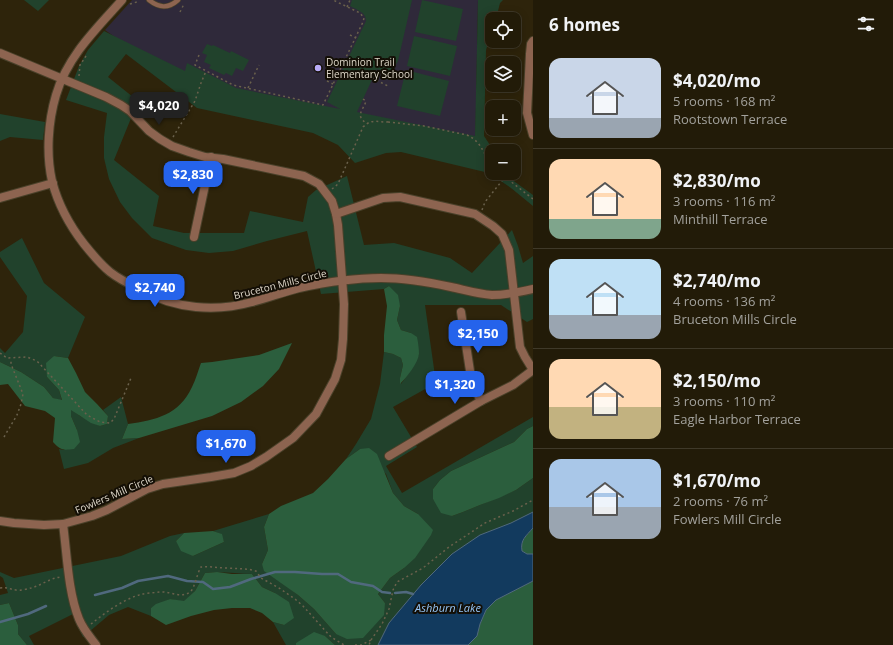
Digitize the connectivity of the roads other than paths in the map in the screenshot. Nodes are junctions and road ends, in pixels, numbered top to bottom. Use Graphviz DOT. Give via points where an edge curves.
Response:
graph roads {
  1 [pos="122,0"];
  2 [pos="149,0"];
  3 [pos="178,0"];
  4 [pos="533,40"];
  5 [pos="0,53"];
  6 [pos="62,79"];
  7 [pos="533,134"];
  8 [pos="211,157"];
  9 [pos="53,183"];
  10 [pos="0,198"];
  11 [pos="336,214"];
  12 [pos="194,237"];
  13 [pos="342,280"];
  14 [pos="533,289"];
  15 [pos="514,293"];
  16 [pos="461,312"];
  17 [pos="533,370"];
  18 [pos="481,401"];
  19 [pos="389,456"];
  20 [pos="0,521"];
  21 [pos="63,524"];
  22 [pos="96,645"];
  1 -- 6 [label="street, Bruceton Mills Circle" via="81,46"];
  2 -- 3 [label="lane" via="161,7"];
  4 -- 7 [label="street" via="530,54 528,113"];
  5 -- 6 [label="street"];
  6 -- 8 [label="street" via="121,105 149,131 168,144"];
  6 -- 9 [label="street, Bruceton Mills Circle" via="54,101 49,137"];
  8 -- 11 [label="street, Fowlers Mill Circle" via="304,176 319,184 332,201"];
  8 -- 12 [label="street"];
  9 -- 10 [label="street"];
  9 -- 13 [label="street, Bruceton Mills Circle" via="66,216 94,257 110,272 158,299 193,307 234,306 297,288"];
  11 -- 13 [label="street, Fowlers Mill Circle"];
  11 -- 15 [label="street" via="383,198 400,197 475,214 502,234 508,250"];
  13 -- 15 [label="street, Bruceton Mills Circle" via="402,279 492,295"];
  13 -- 21 [label="street, Fowlers Mill Circle" via="344,304 341,360 335,379 316,414 293,438 251,466 234,473 163,484 147,489 107,510"];
  14 -- 15 [label="street, Bruceton Mills Circle"];
  15 -- 17 [label="street" via="520,347"];
  16 -- 18 [label="street" via="472,384"];
  17 -- 18 [label="street" via="513,385"];
  18 -- 19 [label="street"];
  20 -- 21 [label="street, Fowlers Mill Circle"];
  21 -- 22 [label="street" via="74,604 78,618"];
}
